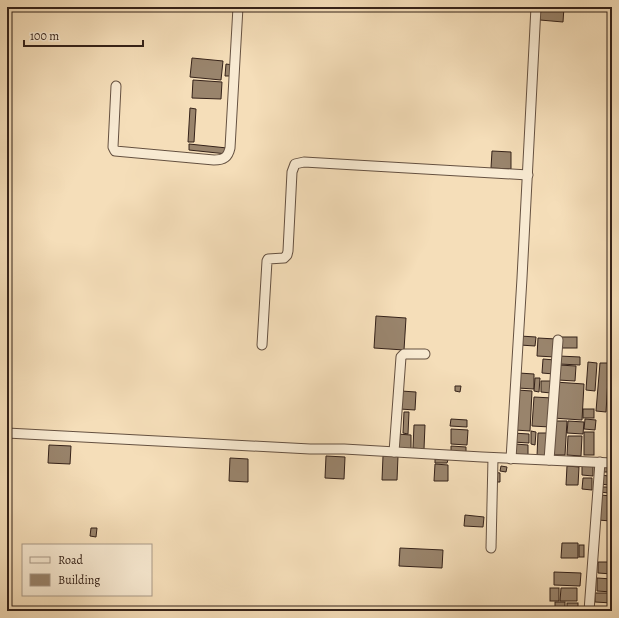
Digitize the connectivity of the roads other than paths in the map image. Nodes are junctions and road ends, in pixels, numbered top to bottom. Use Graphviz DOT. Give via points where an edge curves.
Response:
graph roads {
  1 [pos="238,7"];
  2 [pos="536,7"];
  3 [pos="116,86"];
  4 [pos="528,174"];
  5 [pos="558,340"];
  6 [pos="262,345"];
  7 [pos="425,354"];
  8 [pos="7,433"];
  9 [pos="394,452"];
  10 [pos="493,458"];
  11 [pos="511,458"];
  12 [pos="549,460"];
  13 [pos="600,462"];
  14 [pos="612,463"];
  15 [pos="491,548"];
  16 [pos="589,611"];
  1 -- 3 [label="street" via="230,148 225,158 214,160 115,151 113,147"];
  2 -- 4 [label="street"];
  4 -- 6 [label="street" via="304,162 295,164 292,172 287,255 284,258 267,261"];
  4 -- 11 [label="street"];
  5 -- 12 [label="street"];
  7 -- 9 [label="street" via="404,354 402,357"];
  8 -- 9 [label="street"];
  9 -- 10 [label="street"];
  10 -- 11 [label="street"];
  10 -- 15 [label="street"];
  11 -- 12 [label="street"];
  12 -- 13 [label="street"];
  13 -- 14 [label="street"];
  13 -- 16 [label="street"];
}
